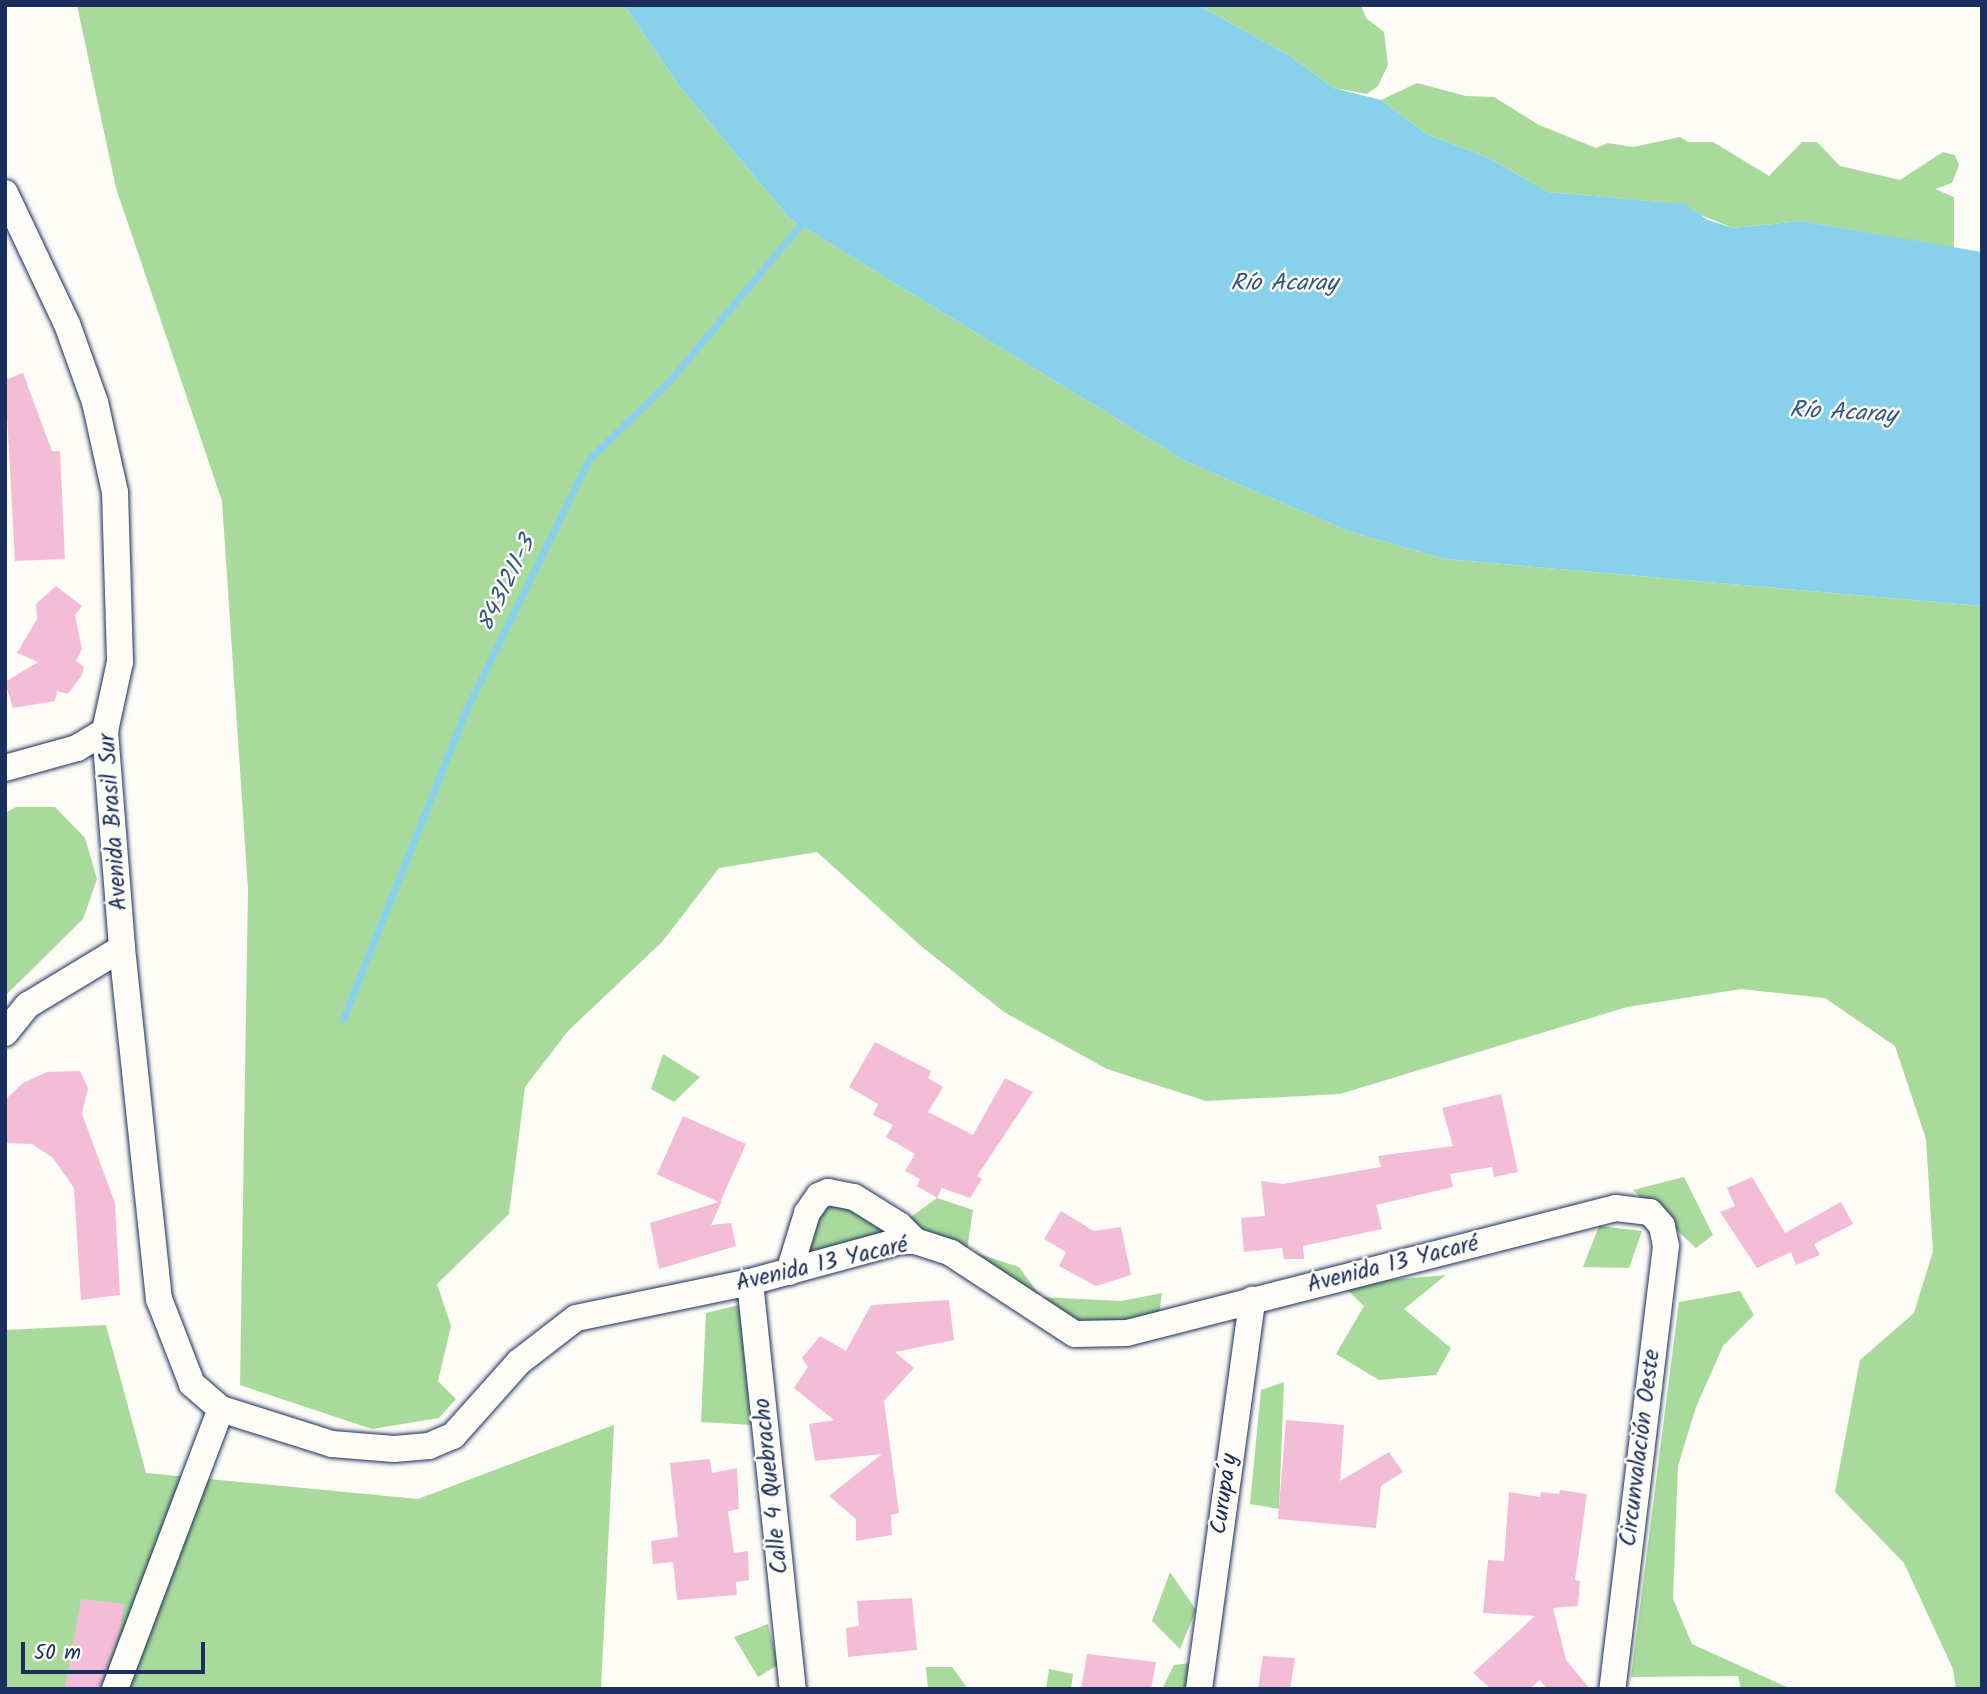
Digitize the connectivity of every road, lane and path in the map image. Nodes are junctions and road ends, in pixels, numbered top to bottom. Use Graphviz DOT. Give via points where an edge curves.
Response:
graph roads {
  1 [pos="5,193"];
  2 [pos="105,731"];
  3 [pos="5,768"];
  4 [pos="122,948"];
  5 [pos="5,1032"];
  6 [pos="1650,1212"];
  7 [pos="915,1241"];
  8 [pos="789,1272"];
  9 [pos="750,1282"];
  10 [pos="1251,1300"];
  11 [pos="221,1409"];
  12 [pos="114,1689"];
  13 [pos="793,1689"];
  14 [pos="1199,1689"];
  15 [pos="1612,1689"];
  1 -- 2 [label="street, Avenida Brasil Sur" via="66,324 95,402 116,492 120,662"];
  2 -- 3 [label="street" via="76,748"];
  2 -- 4 [label="street, Avenida Brasil Sur"];
  4 -- 5 [label="street" via="28,1005"];
  4 -- 11 [label="street, Avenida Brasil Sur" via="159,1300 192,1384"];
  6 -- 10 [label="street, Avenida 13 Yacaré" via="1616,1208"];
  6 -- 15 [label="street, Circunvalación Oeste" via="1662,1226 1666,1246"];
  7 -- 8 [label="street, Avenida 13 Yacaré"];
  7 -- 8 [label="street" via="899,1225 854,1197 828,1192 819,1196 807,1213"];
  7 -- 10 [label="street, Avenida 13 Yacaré" via="951,1253 1075,1334 1127,1333"];
  8 -- 9 [label="street, Avenida 13 Yacaré"];
  9 -- 11 [label="street, Avenida 13 Yacaré" via="576,1318 519,1362 453,1436 429,1446 394,1449 332,1444"];
  9 -- 13 [label="street, Calle 4 Quebracho"];
  10 -- 14 [label="street, Curupa´y"];
  11 -- 12 [label="street"];
}
